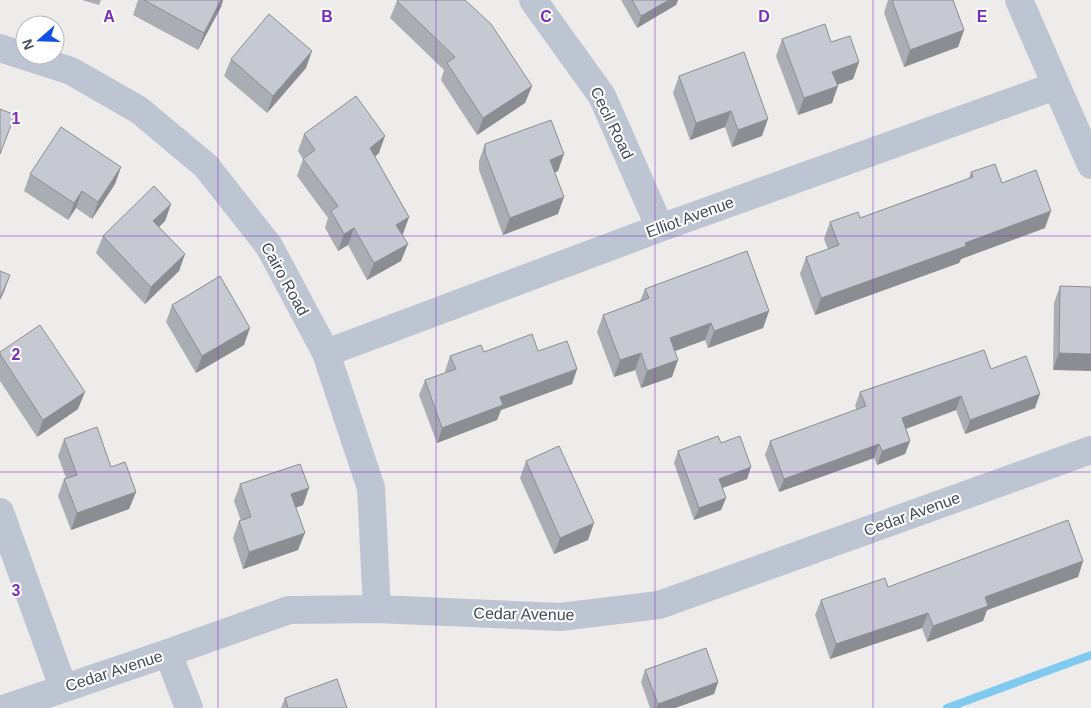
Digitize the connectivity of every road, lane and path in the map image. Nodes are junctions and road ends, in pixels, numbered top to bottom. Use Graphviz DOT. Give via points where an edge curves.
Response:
graph roads {
  1 [pos="533,0"];
  2 [pos="1019,0"];
  3 [pos="0,48"];
  4 [pos="1055,86"];
  5 [pos="1091,165"];
  6 [pos="660,228"];
  7 [pos="326,353"];
  8 [pos="1091,450"];
  9 [pos="0,512"];
  10 [pos="377,609"];
  11 [pos="168,654"];
  12 [pos="63,687"];
  13 [pos="6,708"];
  14 [pos="189,708"];
  1 -- 6 [label="street, Cecil Road" via="602,96"];
  2 -- 4 [label="street"];
  3 -- 7 [label="street, Cairo Road" via="71,71 139,110 206,166 270,246"];
  4 -- 5 [label="street"];
  4 -- 6 [label="street, Elliot Avenue"];
  6 -- 7 [label="street, Elliot Avenue"];
  7 -- 10 [label="street, Cairo Road" via="371,488"];
  8 -- 10 [label="street, Cedar Avenue" via="659,605 560,617"];
  9 -- 12 [label="street"];
  10 -- 11 [label="street, Cedar Avenue" via="289,610"];
  11 -- 12 [label="street, Cedar Avenue"];
  11 -- 14 [label="street"];
  12 -- 13 [label="street, Cedar Avenue"];
}
